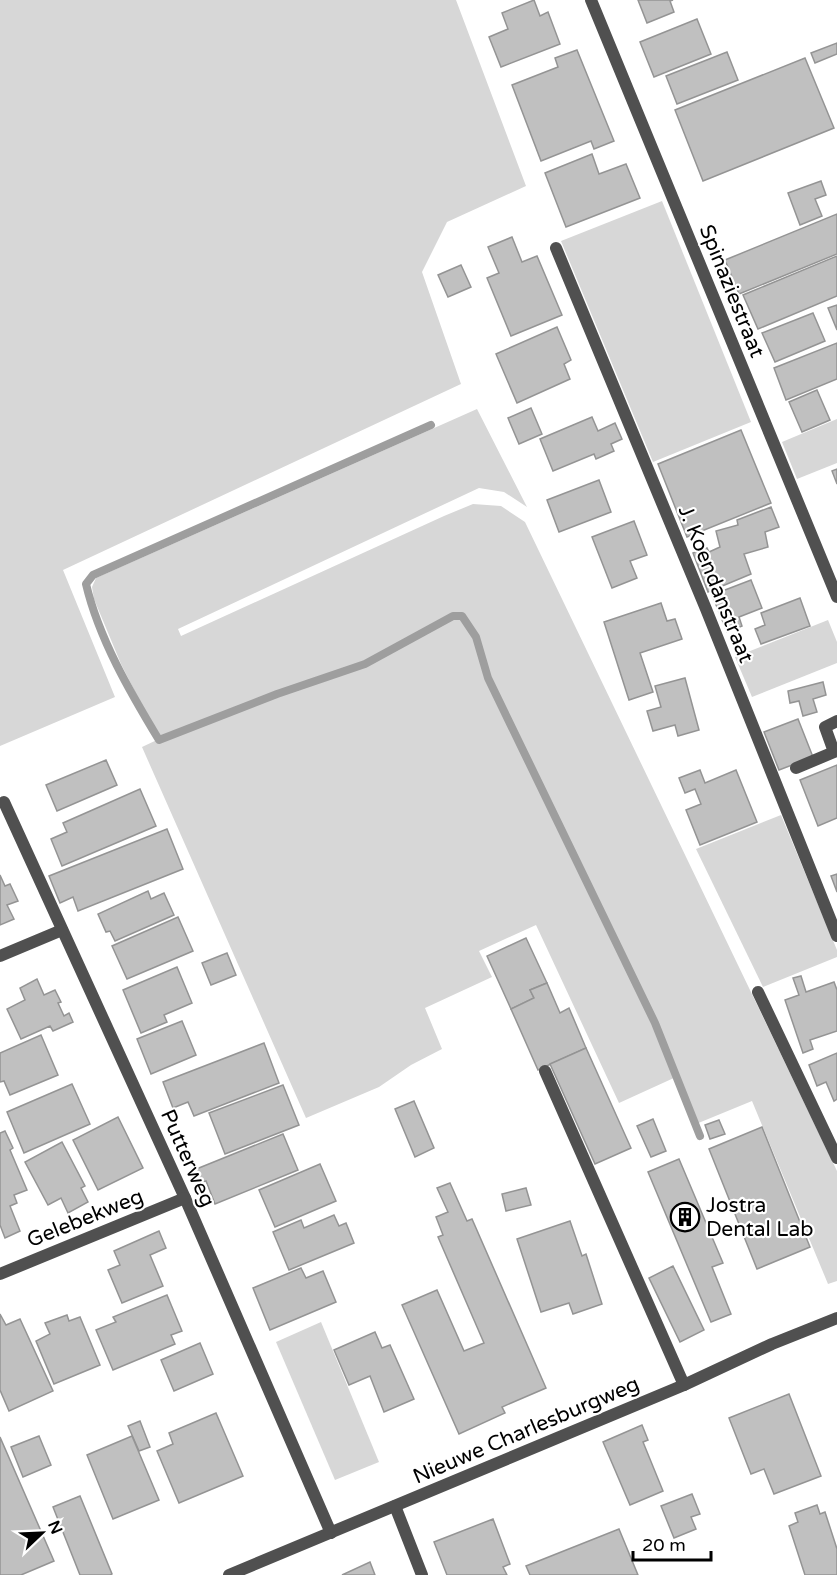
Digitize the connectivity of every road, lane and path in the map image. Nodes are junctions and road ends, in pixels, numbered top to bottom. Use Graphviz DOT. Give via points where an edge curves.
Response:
graph roads {
  1 [pos="591,0"];
  2 [pos="556,248"];
  3 [pos="837,597"];
  4 [pos="837,721"];
  5 [pos="796,768"];
  6 [pos="4,802"];
  7 [pos="62,930"];
  8 [pos="837,936"];
  9 [pos="0,956"];
  10 [pos="758,992"];
  11 [pos="545,1071"];
  12 [pos="837,1158"];
  13 [pos="185,1198"];
  14 [pos="0,1274"];
  15 [pos="837,1318"];
  16 [pos="684,1384"];
  17 [pos="395,1506"];
  18 [pos="331,1533"];
  19 [pos="229,1575"];
  20 [pos="422,1575"];
  1 -- 3 [label="street, Spinaziestraat"];
  2 -- 8 [label="street, J. Koendanstraat"];
  4 -- 5 [label="street" via="825,727 834,752"];
  6 -- 7 [label="street, Putterweg"];
  7 -- 9 [label="street"];
  7 -- 13 [label="street, Putterweg"];
  10 -- 12 [label="street"];
  11 -- 16 [label="street"];
  13 -- 14 [label="street, Gelebekweg"];
  13 -- 18 [label="street, Putterweg"];
  15 -- 16 [label="street, Nieuwe Charlesburgweg"];
  16 -- 17 [label="street, Nieuwe Charlesburgweg"];
  17 -- 18 [label="street, Nieuwe Charlesburgweg"];
  17 -- 20 [label="street"];
  18 -- 19 [label="street, Nieuwe Charlesburgweg"];
}
